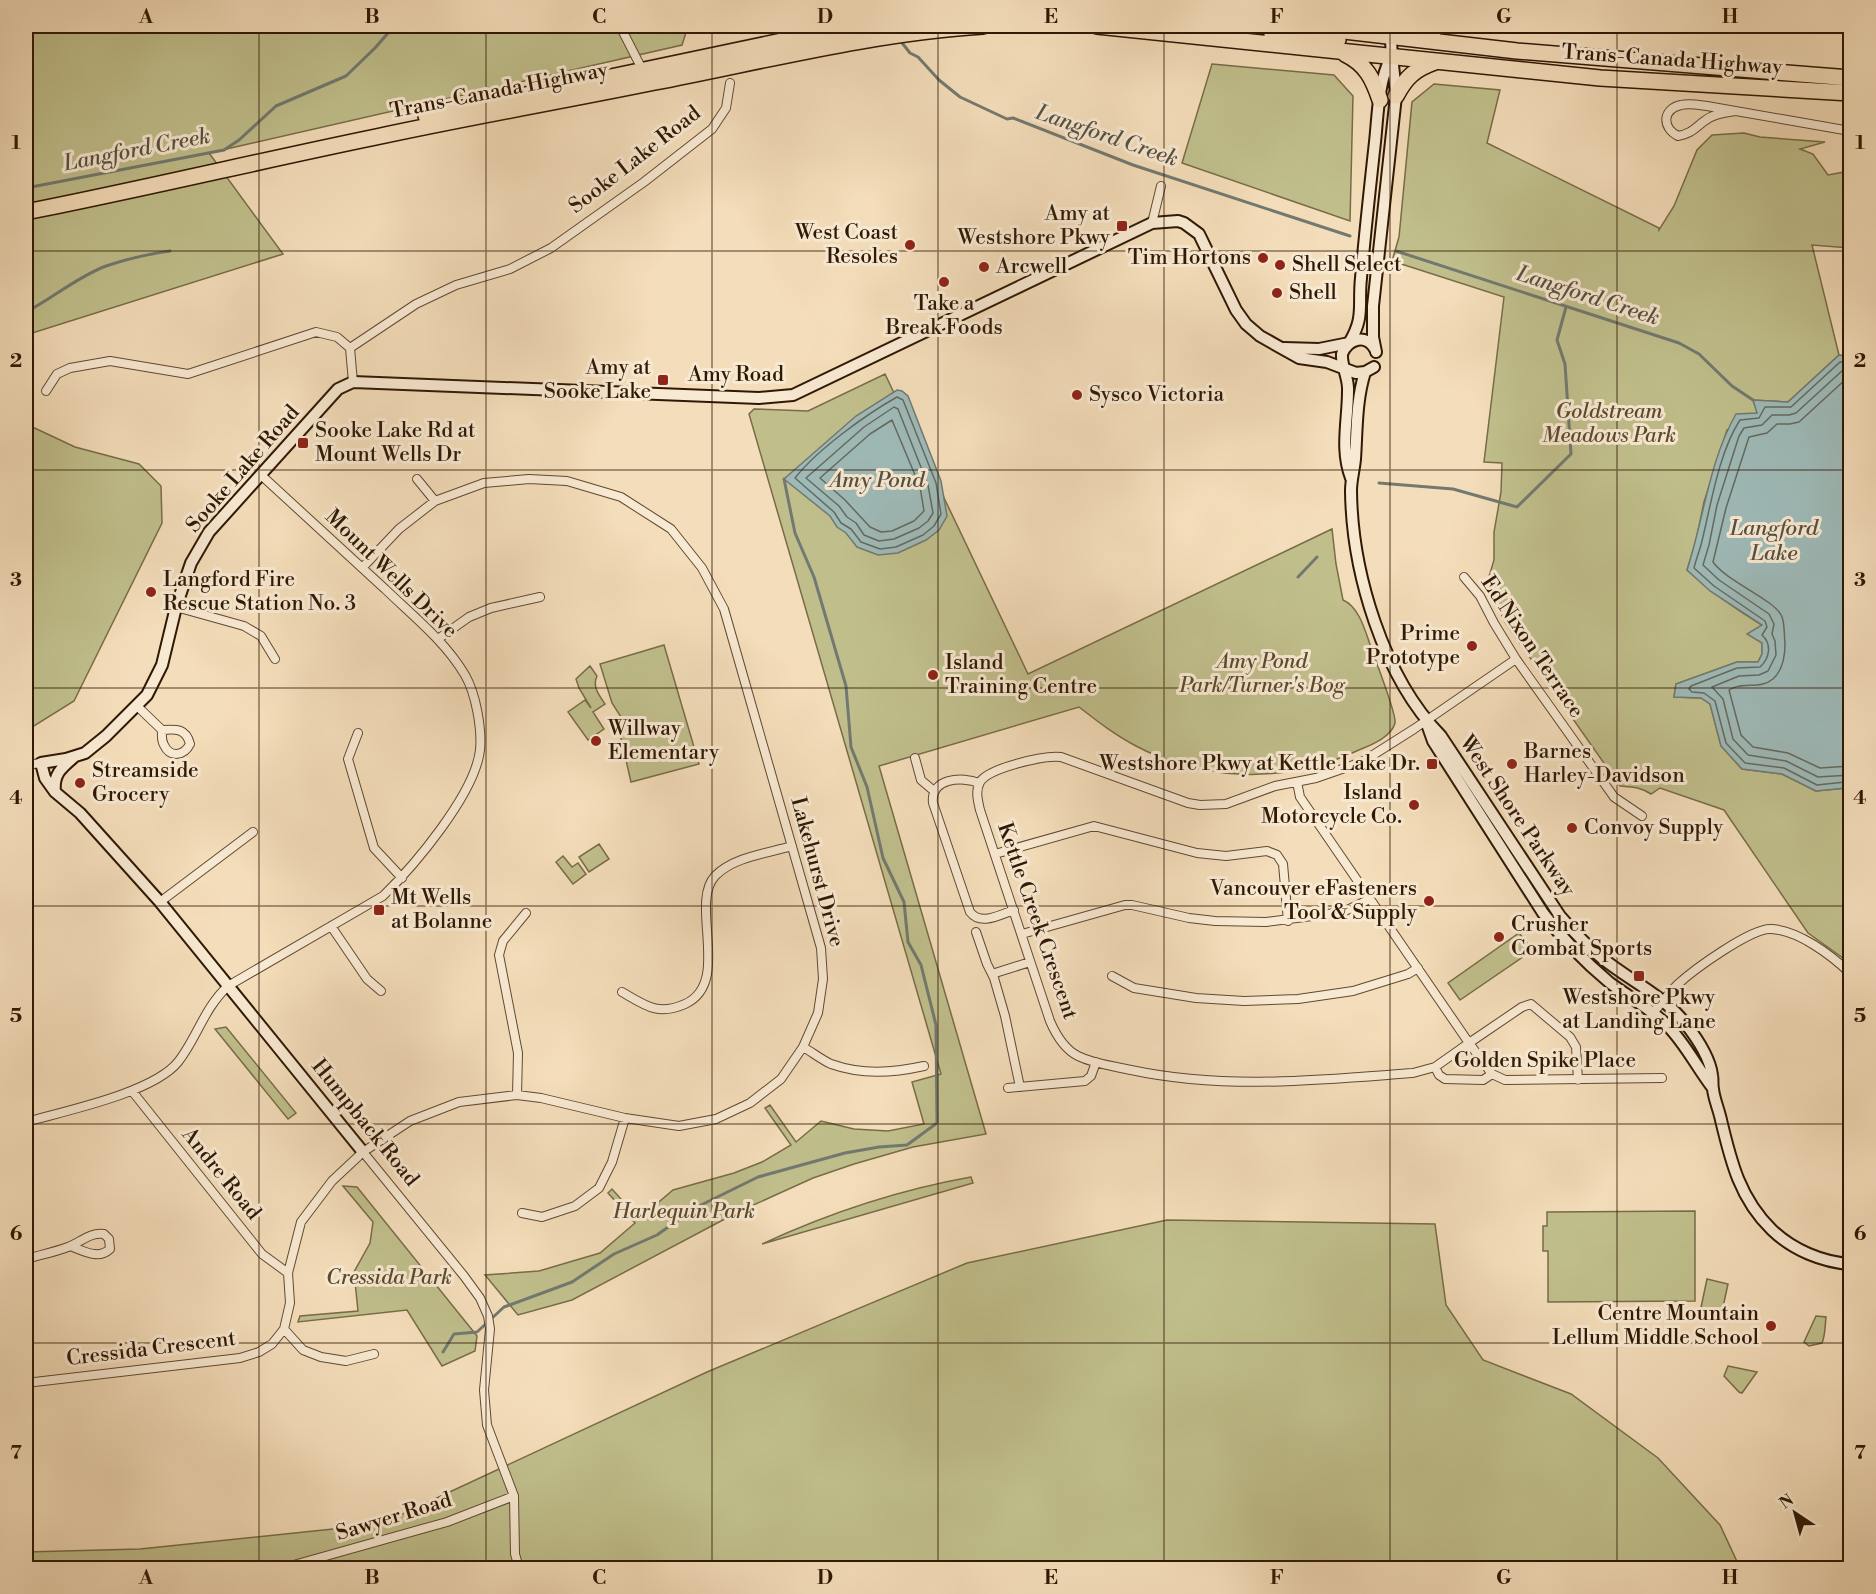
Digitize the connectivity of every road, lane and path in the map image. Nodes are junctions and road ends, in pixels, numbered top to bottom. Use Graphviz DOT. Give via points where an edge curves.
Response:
graph roads {
  1 [pos="620,26"];
  2 [pos="864,26"];
  3 [pos="983,26"];
  4 [pos="1096,26"];
  5 [pos="1301,26"];
  6 [pos="1409,26"];
  7 [pos="1341,27"];
  8 [pos="1391,31"];
  9 [pos="880,36"];
  10 [pos="1206,37"];
  11 [pos="1448,44"];
  12 [pos="1342,52"];
  13 [pos="1391,57"];
  14 [pos="1438,62"];
  15 [pos="643,71"];
  16 [pos="1851,78"];
  17 [pos="730,82"];
  18 [pos="1851,93"];
  19 [pos="1396,96"];
  20 [pos="1380,100"];
  21 [pos="1735,111"];
  22 [pos="1851,132"];
  23 [pos="1161,186"];
  24 [pos="26,202"];
  25 [pos="26,212"];
  26 [pos="1152,223"];
  27 [pos="1344,344"];
  28 [pos="1283,347"];
  29 [pos="350,348"];
  30 [pos="1376,352"];
  31 [pos="1345,368"];
  32 [pos="1369,370"];
  33 [pos="353,382"];
  34 [pos="46,391"];
  35 [pos="261,475"];
  36 [pos="417,479"];
  37 [pos="1352,481"];
  38 [pos="435,501"];
  39 [pos="362,568"];
  40 [pos="1464,577"];
  41 [pos="540,597"];
  42 [pos="176,607"];
  43 [pos="438,639"];
  44 [pos="275,659"];
  45 [pos="1516,659"];
  46 [pos="137,706"];
  47 [pos="1426,721"];
  48 [pos="162,730"];
  49 [pos="358,733"];
  50 [pos="75,757"];
  51 [pos="915,758"];
  52 [pos="41,763"];
  53 [pos="26,765"];
  54 [pos="1297,782"];
  55 [pos="980,783"];
  56 [pos="934,791"];
  57 [pos="56,792"];
  58 [pos="1642,816"];
  59 [pos="253,832"];
  60 [pos="792,846"];
  61 [pos="995,854"];
  62 [pos="402,878"];
  63 [pos="1370,899"];
  64 [pos="160,902"];
  65 [pos="1014,910"];
  66 [pos="526,913"];
  67 [pos="1288,921"];
  68 [pos="331,926"];
  69 [pos="976,932"];
  70 [pos="1022,934"];
  71 [pos="1030,962"];
  72 [pos="1418,968"];
  73 [pos="1851,972"];
  74 [pos="992,974"];
  75 [pos="1113,976"];
  76 [pos="228,986"];
  77 [pos="381,991"];
  78 [pos="622,992"];
  79 [pos="1663,1002"];
  80 [pos="1653,1013"];
  81 [pos="1469,1043"];
  82 [pos="803,1047"];
  83 [pos="1096,1062"];
  84 [pos="924,1066"];
  85 [pos="1435,1067"];
  86 [pos="1492,1074"];
  87 [pos="1662,1078"];
  88 [pos="1578,1080"];
  89 [pos="1020,1088"];
  90 [pos="1008,1089"];
  91 [pos="1713,1089"];
  92 [pos="132,1091"];
  93 [pos="517,1095"];
  94 [pos="625,1118"];
  95 [pos="26,1122"];
  96 [pos="363,1152"];
  97 [pos="522,1213"];
  98 [pos="70,1246"];
  99 [pos="26,1259"];
  100 [pos="1851,1264"];
  101 [pos="288,1273"];
  102 [pos="284,1329"];
  103 [pos="374,1354"];
  104 [pos="26,1383"];
  105 [pos="514,1496"];
  106 [pos="283,1569"];
  107 [pos="519,1569"];
  1 -- 15 [label="street"];
  2 -- 15 [label="highway, Trans-Canada Highway"];
  3 -- 9 [label="highway, Trans-Canada Highway"];
  4 -- 10 [label="highway, Trans-Canada Highway"];
  5 -- 7 [label="highway, Trans-Canada Highway"];
  6 -- 11 [label="highway"];
  7 -- 8 [label="highway, Trans-Canada Highway"];
  8 -- 10 [label="highway" via="1370,41 1236,32"];
  8 -- 11 [label="highway, Trans-Canada Highway"];
  8 -- 13 [label="main road"];
  9 -- 15 [label="highway" via="822,41 657,74"];
  9 -- 25 [label="highway, Trans-Canada Highway" via="376,136"];
  10 -- 12 [label="highway, Trans-Canada Highway"];
  11 -- 16 [label="highway, Trans-Canada Highway"];
  12 -- 13 [label="highway, Trans-Canada Highway"];
  12 -- 20 [label="highway" via="1368,71"];
  13 -- 14 [label="highway, Trans-Canada Highway"];
  13 -- 19 [label="main road"];
  13 -- 20 [label="main road" via="1384,69"];
  14 -- 18 [label="highway, Trans-Canada Highway" via="1600,78"];
  14 -- 19 [label="highway" via="1414,71"];
  15 -- 24 [label="highway, Trans-Canada Highway"];
  17 -- 29 [label="street, Sooke Lake Road" via="726,108 712,129 551,248 510,269 456,285 416,304"];
  19 -- 30 [label="main road" via="1373,306"];
  20 -- 27 [label="main road" via="1362,308 1359,324"];
  21 -- 21 [label="street" via="1680,105 1669,112 1665,123 1678,136 1692,132 1714,115"];
  21 -- 22 [label="street"];
  23 -- 26 [label="street"];
  26 -- 28 [label="main road, Amy Road" via="1178,221 1194,229 1246,324"];
  26 -- 33 [label="main road, Amy Road" via="793,395 759,399"];
  27 -- 28 [label="main road, Amy Road"];
  27 -- 30 [label="main road" via="1366,340"];
  27 -- 31 [label="main road"];
  28 -- 31 [label="main road, Amy Road" via="1299,358"];
  29 -- 33 [label="street"];
  29 -- 34 [label="street" via="337,337 316,332 188,374 110,361 57,374"];
  30 -- 32 [label="main road"];
  31 -- 32 [label="main road" via="1352,372"];
  31 -- 37 [label="main road, West Shore Parkway" via="1345,463"];
  32 -- 37 [label="main road, West Shore Parkway" via="1356,430"];
  33 -- 35 [label="main road, Sooke Lake Road" via="333,394"];
  35 -- 39 [label="street, Mount Wells Drive"];
  35 -- 42 [label="main road, Sooke Lake Road" via="209,532 191,562"];
  36 -- 38 [label="street"];
  37 -- 47 [label="main road, West Shore Parkway" via="1353,519 1369,605 1396,674"];
  38 -- 39 [label="street, Lakehurst Drive" via="399,529"];
  38 -- 60 [label="street, Lakehurst Drive" via="484,483 567,481 621,497 671,529 702,568 724,609"];
  39 -- 43 [label="street, Mount Wells Drive"];
  40 -- 45 [label="street, Ed Nixon Terrace" via="1480,596"];
  41 -- 43 [label="street" via="469,617"];
  42 -- 44 [label="street" via="244,626 261,636"];
  42 -- 46 [label="main road, Sooke Lake Road" via="162,665"];
  43 -- 62 [label="street, Mount Wells Drive" via="466,677 479,718 480,751 472,778 444,824"];
  45 -- 47 [label="street"];
  45 -- 58 [label="street, Ed Nixon Terrace" via="1614,798"];
  46 -- 48 [label="street"];
  46 -- 50 [label="main road, Sooke Lake Road" via="96,746"];
  47 -- 54 [label="street" via="1362,762"];
  47 -- 79 [label="main road, West Shore Parkway" via="1441,736 1560,916 1602,958"];
  47 -- 80 [label="main road, West Shore Parkway" via="1433,741 1562,938 1612,984"];
  49 -- 62 [label="street" via="348,759 374,848"];
  50 -- 52 [label="main road, Sooke Lake Road"];
  50 -- 57 [label="main road" via="57,774"];
  51 -- 56 [label="street" via="921,780"];
  52 -- 53 [label="street, Sooke Lake Road"];
  52 -- 57 [label="main road, Humpback Road" via="45,778"];
  54 -- 55 [label="street" via="1226,804 1200,805 1053,756 992,772"];
  54 -- 63 [label="street" via="1300,797"];
  55 -- 56 [label="street" via="963,778 942,784"];
  55 -- 61 [label="street, Kettle Creek Crescent" via="978,802"];
  56 -- 65 [label="street" via="933,804 970,912 984,919"];
  57 -- 64 [label="main road, Humpback Road" via="80,813"];
  59 -- 64 [label="street"];
  60 -- 78 [label="street" via="733,863 714,877 707,897 708,967 704,985 692,1001 672,1010 654,1010"];
  60 -- 82 [label="street, Lakehurst Drive" via="821,948 823,980 818,1013"];
  61 -- 65 [label="street, Kettle Creek Crescent"];
  61 -- 67 [label="street" via="1094,826 1197,853 1226,856 1267,850 1277,855 1282,864"];
  62 -- 68 [label="street, Mount Wells Drive" via="383,896"];
  63 -- 67 [label="street" via="1343,912"];
  63 -- 72 [label="street"];
  64 -- 76 [label="main road, Humpback Road"];
  65 -- 70 [label="street, Kettle Creek Crescent"];
  66 -- 93 [label="street" via="503,941 499,956 518,1053"];
  67 -- 70 [label="street" via="1215,921 1129,905"];
  68 -- 76 [label="street, Mount Wells Drive"];
  68 -- 77 [label="street" via="367,979"];
  69 -- 74 [label="street"];
  70 -- 71 [label="street, Kettle Creek Crescent"];
  71 -- 74 [label="street"];
  71 -- 83 [label="street, Kettle Creek Crescent" via="1057,1036 1072,1052"];
  72 -- 75 [label="street" via="1353,991 1253,1001 1134,988"];
  72 -- 81 [label="street"];
  73 -- 79 [label="street" via="1797,934 1769,929 1747,936 1689,975"];
  74 -- 89 [label="street"];
  76 -- 92 [label="street" via="216,997 178,1062 167,1074"];
  76 -- 96 [label="main road, Humpback Road"];
  79 -- 80 [label="street"];
  79 -- 91 [label="main road, West Shore Parkway" via="1695,1036 1712,1073"];
  80 -- 91 [label="main road, West Shore Parkway" via="1678,1038"];
  81 -- 85 [label="street, Kettle Creek Crescent"];
  81 -- 86 [label="street"];
  81 -- 88 [label="street, Kettle Creek Crescent" via="1531,1004 1570,1037 1576,1047"];
  82 -- 84 [label="street" via="830,1064 866,1072"];
  82 -- 94 [label="street, Lakehurst Drive" via="781,1079 750,1103 716,1119 679,1126"];
  83 -- 85 [label="street, Kettle Creek Crescent" via="1158,1075 1248,1083 1413,1073"];
  83 -- 89 [label="street" via="1085,1081"];
  85 -- 86 [label="street, Golden Spike Place" via="1445,1079 1484,1080"];
  86 -- 88 [label="street, Golden Spike Place" via="1505,1080"];
  87 -- 88 [label="street, Golden Spike Place"];
  89 -- 90 [label="street"];
  91 -- 100 [label="main road, West Shore Parkway" via="1739,1185 1764,1222 1790,1245 1826,1260"];
  92 -- 95 [label="street"];
  92 -- 101 [label="street, Andre Road" via="262,1254"];
  93 -- 94 [label="street, Lakehurst Drive"];
  93 -- 96 [label="street, Lakehurst Drive" via="459,1102 410,1121"];
  94 -- 97 [label="street" via="612,1162 599,1188 575,1206 542,1217"];
  96 -- 101 [label="street" via="332,1181 301,1222"];
  96 -- 105 [label="street, Humpback Road" via="464,1276 488,1316 486,1419"];
  98 -- 98 [label="street" via="98,1255 110,1249 104,1234 98,1233"];
  98 -- 99 [label="street"];
  101 -- 102 [label="street" via="290,1303"];
  102 -- 103 [label="street" via="303,1350 321,1357 346,1361"];
  102 -- 104 [label="street, Cressida Crescent" via="259,1352 240,1358"];
  105 -- 106 [label="street, Sawyer Road" via="447,1522"];
  105 -- 107 [label="street, Humpback Road"];
}
